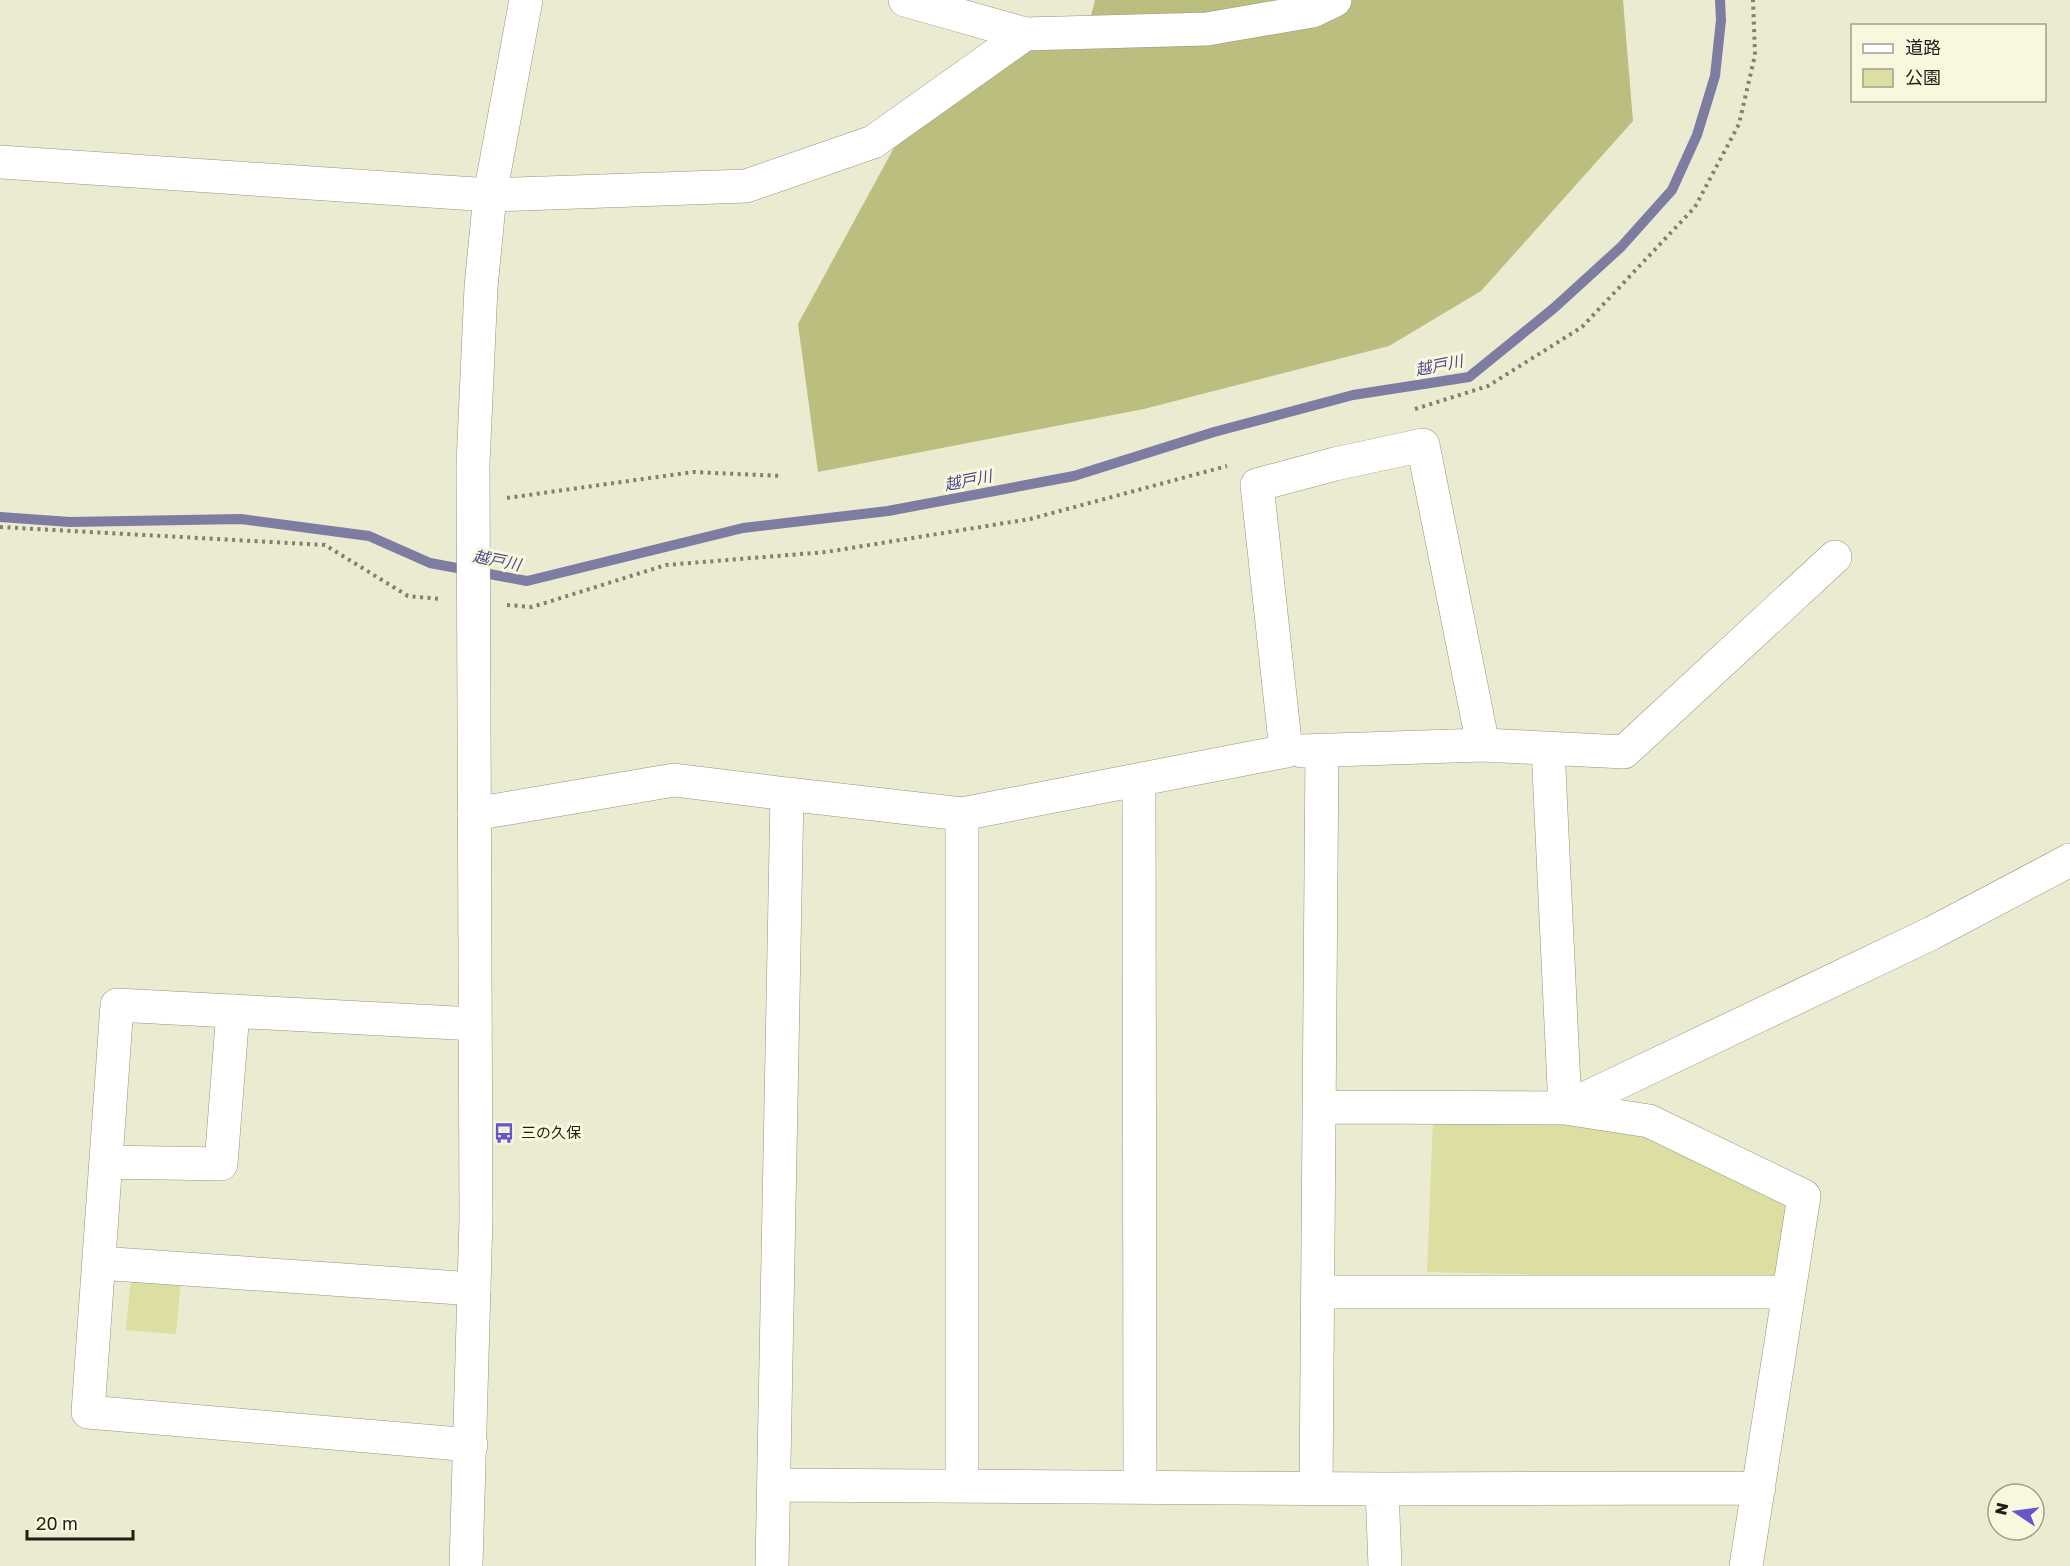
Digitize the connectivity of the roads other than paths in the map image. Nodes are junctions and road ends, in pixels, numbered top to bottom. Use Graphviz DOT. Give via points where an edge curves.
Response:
graph roads {
  1 [pos="526,0"];
  2 [pos="904,0"];
  3 [pos="1335,0"];
  4 [pos="1025,33"];
  5 [pos="0,162"];
  6 [pos="490,195"];
  7 [pos="1835,557"];
  8 [pos="1483,745"];
  9 [pos="1548,748"];
  10 [pos="1322,750"];
  11 [pos="1286,751"];
  12 [pos="1139,782"];
  13 [pos="787,794"];
  14 [pos="474,814"];
  15 [pos="962,814"];
  16 [pos="2070,860"];
  17 [pos="233,1011"];
  18 [pos="475,1024"];
  19 [pos="1319,1107"];
  20 [pos="1565,1108"];
  21 [pos="106,1162"];
  22 [pos="99,1263"];
  23 [pos="474,1289"];
  24 [pos="1318,1292"];
  25 [pos="1788,1292"];
  26 [pos="471,1445"];
  27 [pos="774,1485"];
  28 [pos="962,1486"];
  29 [pos="1140,1487"];
  30 [pos="1758,1488"];
  31 [pos="1316,1489"];
  32 [pos="1383,1489"];
  33 [pos="466,1566"];
  34 [pos="772,1566"];
  35 [pos="1385,1566"];
  36 [pos="1746,1566"];
  1 -- 6 [label="street"];
  2 -- 4 [label="street"];
  3 -- 4 [label="street" via="1312,11 1207,29"];
  4 -- 6 [label="street" via="873,142 746,186"];
  5 -- 6 [label="street"];
  6 -- 14 [label="street" via="481,287 473,508"];
  7 -- 9 [label="street" via="1624,752"];
  8 -- 9 [label="street"];
  8 -- 10 [label="street"];
  8 -- 11 [label="street" via="1423,445 1257,485"];
  9 -- 20 [label="street"];
  10 -- 11 [label="street"];
  10 -- 19 [label="street"];
  11 -- 12 [label="street"];
  12 -- 15 [label="street"];
  12 -- 29 [label="street"];
  13 -- 14 [label="street" via="674,780"];
  13 -- 15 [label="street"];
  13 -- 27 [label="street"];
  14 -- 18 [label="street"];
  15 -- 28 [label="street"];
  16 -- 20 [label="street" via="1932,933"];
  17 -- 18 [label="street"];
  17 -- 21 [label="street" via="221,1164"];
  17 -- 21 [label="street" via="117,1005"];
  18 -- 23 [label="street"];
  19 -- 20 [label="street"];
  19 -- 24 [label="street"];
  20 -- 25 [label="street" via="1649,1121 1804,1196"];
  21 -- 22 [label="street"];
  22 -- 23 [label="street"];
  22 -- 26 [label="street" via="88,1412"];
  23 -- 26 [label="street"];
  24 -- 25 [label="street"];
  24 -- 31 [label="street"];
  25 -- 30 [label="street"];
  26 -- 33 [label="street"];
  27 -- 28 [label="street"];
  27 -- 34 [label="street"];
  28 -- 29 [label="street"];
  29 -- 31 [label="street"];
  30 -- 32 [label="street"];
  30 -- 36 [label="street"];
  31 -- 32 [label="street"];
  32 -- 35 [label="street"];
}
